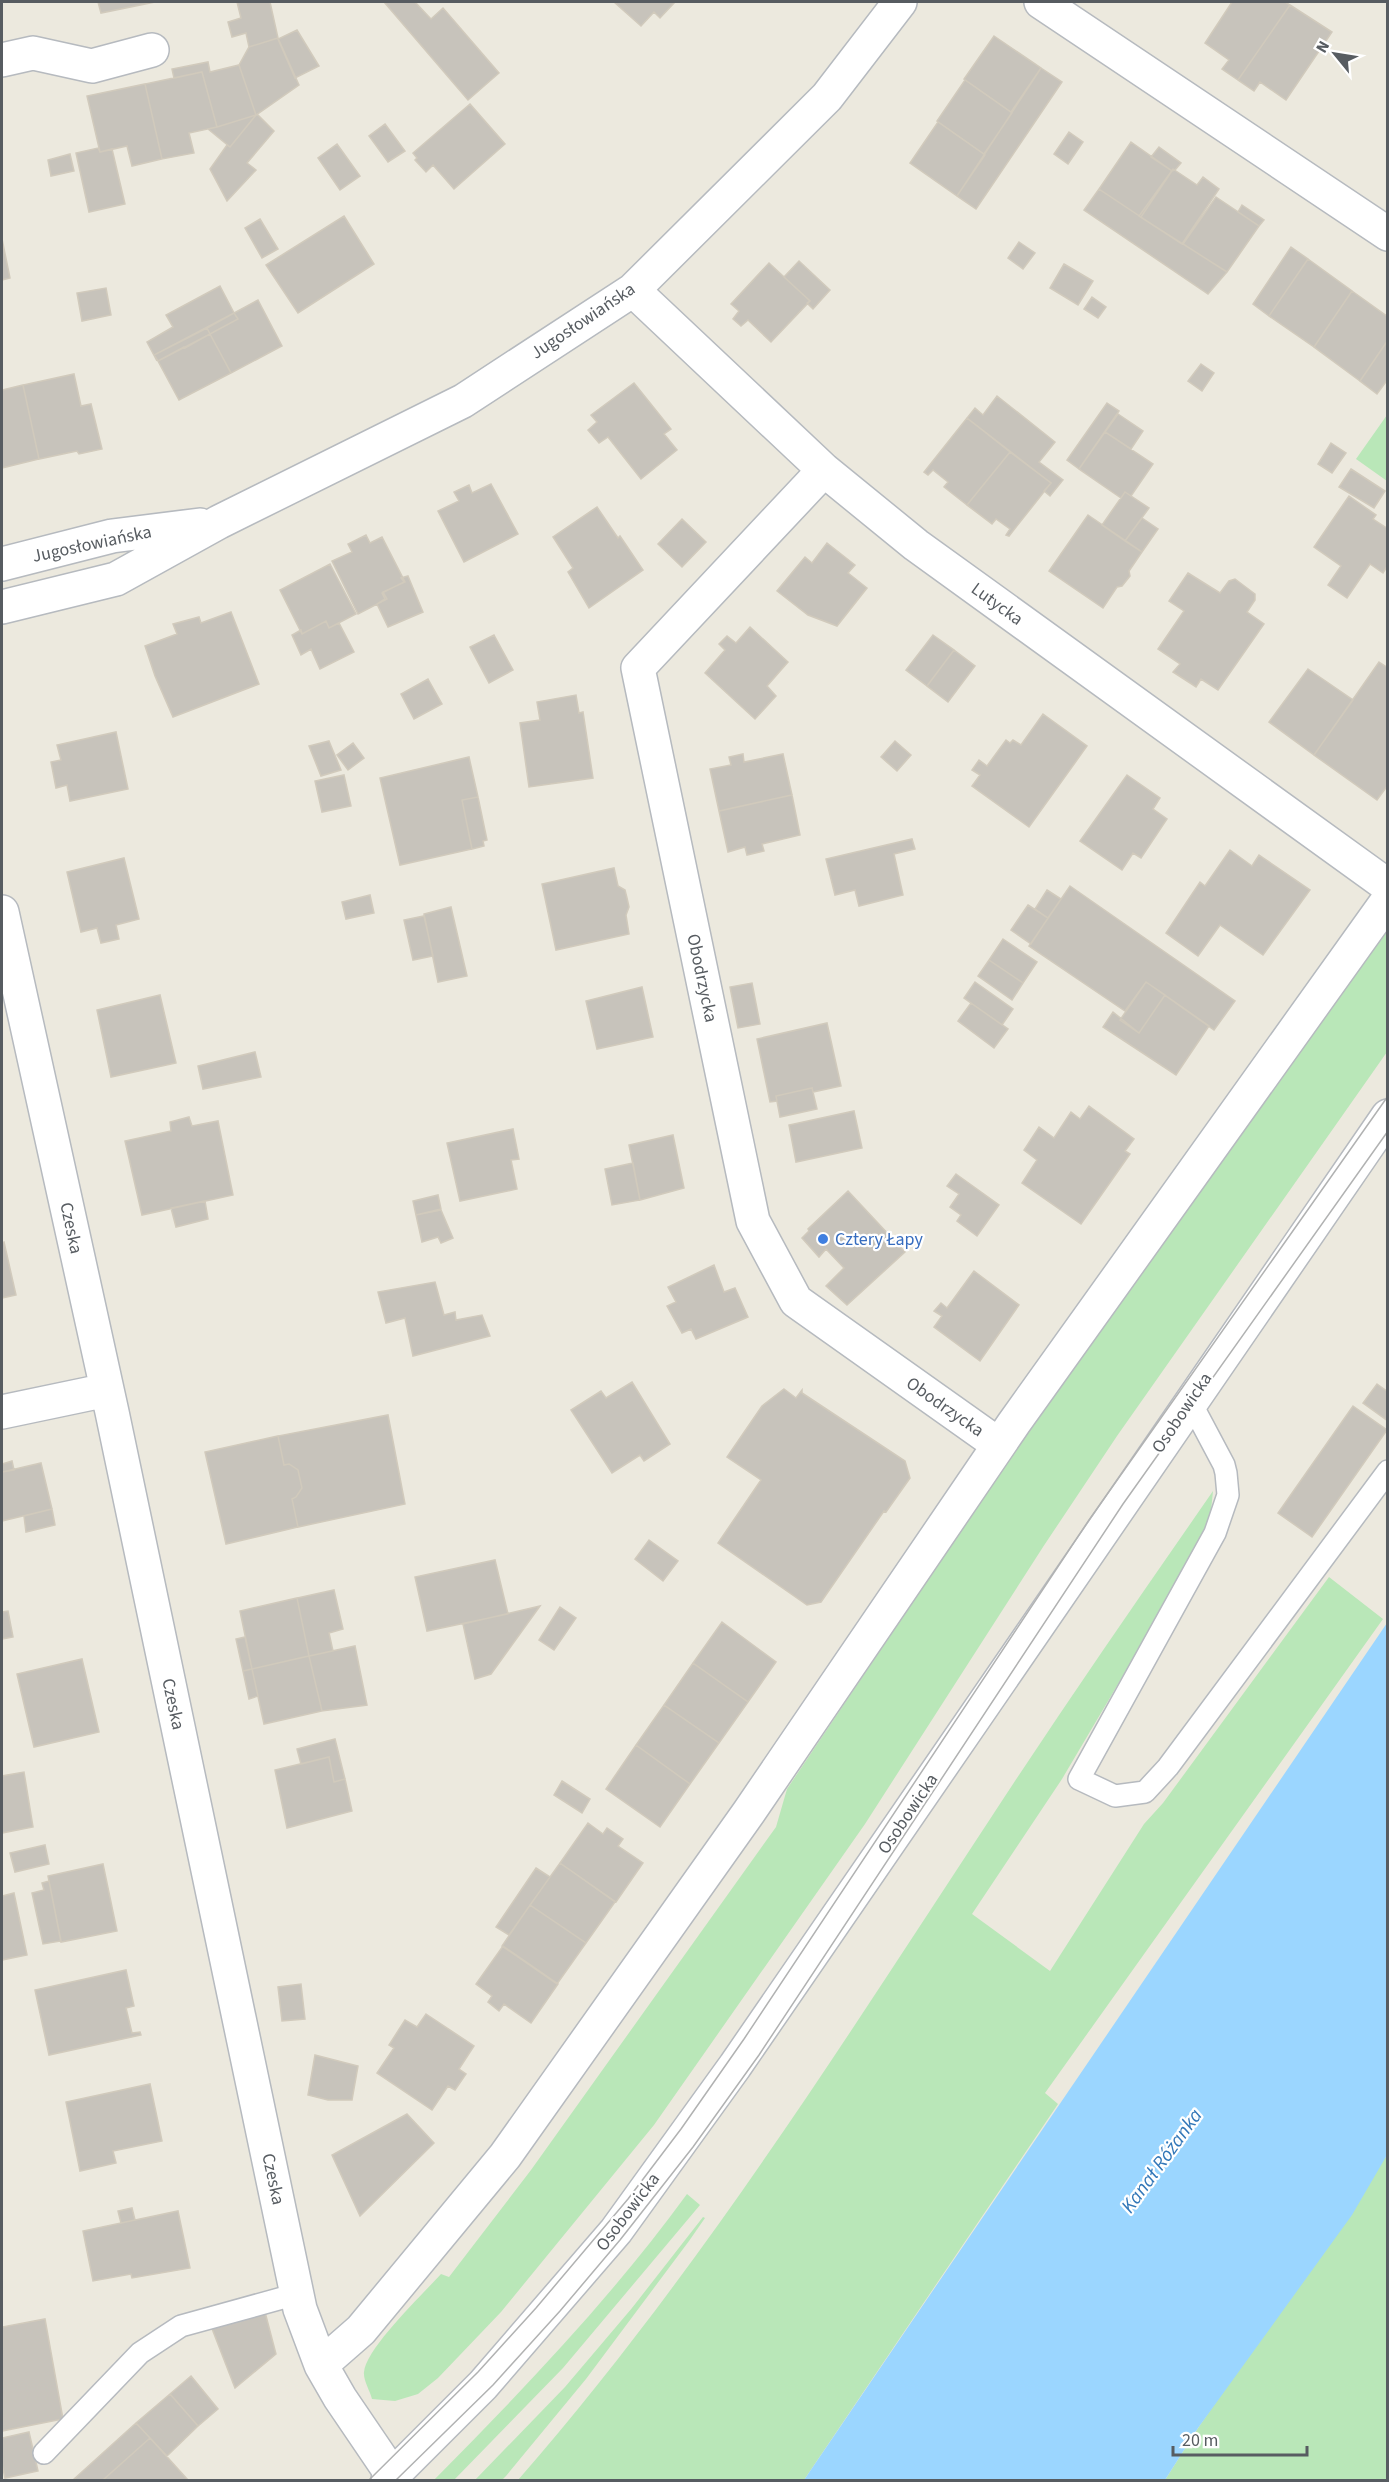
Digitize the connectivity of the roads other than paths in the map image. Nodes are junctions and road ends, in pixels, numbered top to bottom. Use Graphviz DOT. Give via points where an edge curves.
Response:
graph roads {
  1 [pos="1041,2"];
  2 [pos="888,6"];
  3 [pos="152,50"];
  4 [pos="2,60"];
  5 [pos="1388,234"];
  6 [pos="633,290"];
  7 [pos="824,470"];
  8 [pos="219,522"];
  9 [pos="2,564"];
  10 [pos="2,607"];
  11 [pos="1388,886"];
  12 [pos="1388,900"];
  13 [pos="2,912"];
  14 [pos="1388,1116"];
  15 [pos="107,1390"];
  16 [pos="1190,1401"];
  17 [pos="2,1412"];
  18 [pos="987,1437"];
  19 [pos="1388,1471"];
  20 [pos="297,2294"];
  21 [pos="321,2365"];
  22 [pos="44,2453"];
  23 [pos="391,2478"];
  1 -- 5 [label="street"];
  2 -- 6 [label="street, Jugosłowiańska" via="827,97"];
  3 -- 4 [label="street" via="92,66 33,53"];
  6 -- 7 [label="street, Lutycka"];
  6 -- 8 [label="street, Jugosłowiańska" via="463,401"];
  7 -- 11 [label="street, Lutycka" via="916,545"];
  7 -- 18 [label="street, Obodrzycka" via="638,668 753,1221 796,1301"];
  8 -- 9 [label="street, Jugosłowiańska" via="112,536"];
  8 -- 10 [label="street, Jugosłowiańska" via="116,579"];
  12 -- 18 [label="street"];
  13 -- 15 [label="street, Czeska"];
  14 -- 16 [label="street, Osobowicka"];
  15 -- 17 [label="street"];
  15 -- 20 [label="street, Czeska"];
  16 -- 19 [label="lane" via="1224,1465 1228,1495 1215,1533 1079,1779 1114,1796 1145,1792 1168,1767"];
  16 -- 23 [label="street, Osobowicka" via="735,2066 616,2231 483,2385"];
  18 -- 21 [label="street" via="749,1812 505,2156 361,2330"];
  20 -- 21 [label="street, Czeska"];
  20 -- 22 [label="lane" via="181,2326 140,2353"];
  21 -- 23 [label="street, Czeska"];
}
